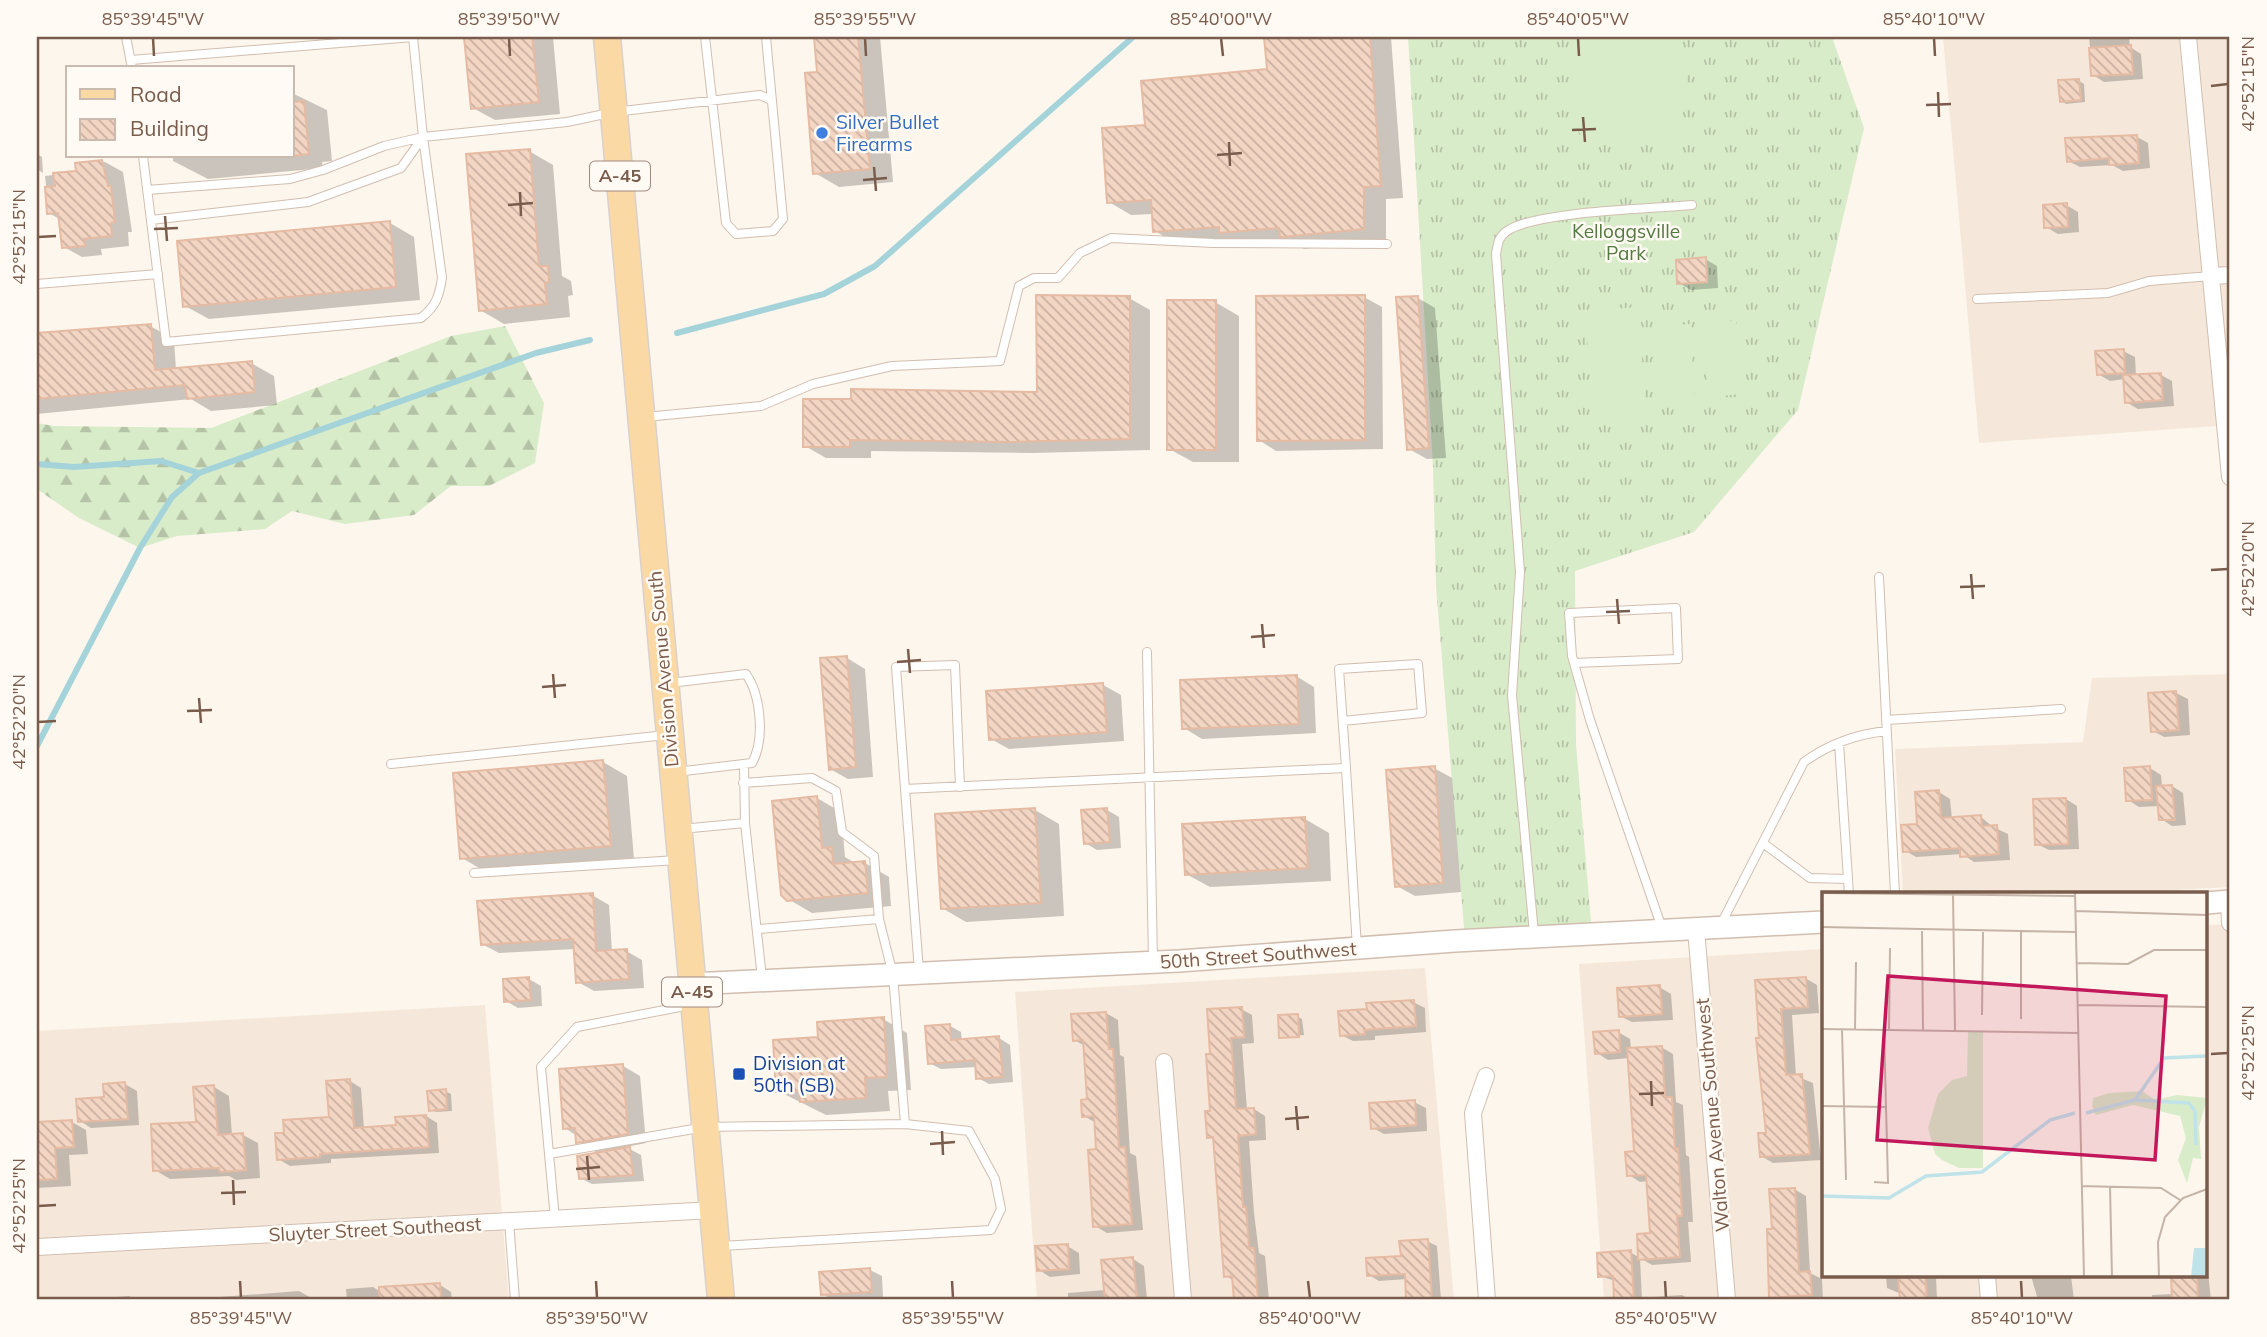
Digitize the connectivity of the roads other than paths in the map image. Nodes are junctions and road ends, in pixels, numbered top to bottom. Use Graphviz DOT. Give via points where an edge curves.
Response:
graph roads {
  1 [pos="126,37"];
  2 [pos="413,37"];
  3 [pos="607,37"];
  4 [pos="705,37"];
  5 [pos="766,37"];
  6 [pos="2188,37"];
  7 [pos="131,64"];
  8 [pos="771,100"];
  9 [pos="711,101"];
  10 [pos="614,112"];
  11 [pos="423,136"];
  12 [pos="143,158"];
  13 [pos="147,190"];
  14 [pos="1692,205"];
  15 [pos="151,220"];
  16 [pos="1387,244"];
  17 [pos="158,274"];
  18 [pos="2230,275"];
  19 [pos="2211,276"];
  20 [pos="37,284"];
  21 [pos="1977,299"];
  22 [pos="642,417"];
  23 [pos="2230,477"];
  24 [pos="1879,577"];
  25 [pos="1147,652"];
  26 [pos="1574,663"];
  27 [pos="664,683"];
  28 [pos="2061,709"];
  29 [pos="1886,719"];
  30 [pos="1343,721"];
  31 [pos="1886,731"];
  32 [pos="668,734"];
  33 [pos="1839,743"];
  34 [pos="391,764"];
  35 [pos="744,764"];
  36 [pos="1346,768"];
  37 [pos="672,773"];
  38 [pos="1150,777"];
  39 [pos="743,783"];
  40 [pos="960,787"];
  41 [pos="905,789"];
  42 [pos="745,823"];
  43 [pos="677,830"];
  44 [pos="1763,843"];
  45 [pos="680,860"];
  46 [pos="474,873"];
  47 [pos="1848,879"];
  48 [pos="1849,892"];
  49 [pos="1895,892"];
  50 [pos="2230,901"];
  51 [pos="2208,902"];
  52 [pos="878,919"];
  53 [pos="1822,922"];
  54 [pos="2230,923"];
  55 [pos="1719,928"];
  56 [pos="758,929"];
  57 [pos="1696,929"];
  58 [pos="1662,931"];
  59 [pos="1534,937"];
  60 [pos="1357,948"];
  61 [pos="1153,962"];
  62 [pos="920,974"];
  63 [pos="892,975"];
  64 [pos="763,981"];
  65 [pos="692,994"];
  66 [pos="1164,1062"];
  67 [pos="1486,1076"];
  68 [pos="905,1124"];
  69 [pos="705,1128"];
  70 [pos="549,1154"];
  71 [pos="712,1210"];
  72 [pos="555,1219"];
  73 [pos="509,1221"];
  74 [pos="716,1246"];
  75 [pos="37,1247"];
  76 [pos="1987,1278"];
  77 [pos="515,1300"];
  78 [pos="721,1300"];
  79 [pos="1183,1300"];
  80 [pos="1487,1300"];
  81 [pos="1727,1300"];
  82 [pos="1989,1300"];
  1 -- 7 [label="lane"];
  2 -- 7 [label="lane"];
  2 -- 11 [label="lane"];
  3 -- 10 [label="main road, Division Avenue South / A-45"];
  4 -- 9 [label="lane"];
  5 -- 8 [label="lane"];
  6 -- 19 [label="street"];
  8 -- 9 [label="lane" via="761,95"];
  8 -- 9 [label="lane" via="783,219 773,231 736,234 726,223"];
  9 -- 10 [label="lane"];
  10 -- 11 [label="lane" via="567,122"];
  10 -- 22 [label="main road, Division Avenue South / A-45"];
  11 -- 13 [label="lane" via="290,179"];
  11 -- 15 [label="lane" via="401,168 307,202"];
  11 -- 17 [label="lane" via="442,278 438,301 421,318 166,342"];
  12 -- 13 [label="lane"];
  13 -- 15 [label="lane"];
  14 -- 59 [label="lane" via="1532,219 1499,239 1496,254 1520,572 1512,695"];
  15 -- 17 [label="lane"];
  16 -- 22 [label="lane" via="1111,238 1080,253 1058,278 1034,278 1019,286 1000,361 892,366 813,384 761,405"];
  17 -- 20 [label="lane"];
  18 -- 19 [label="street"];
  19 -- 21 [label="lane" via="2149,281 2108,292"];
  19 -- 23 [label="street"];
  22 -- 27 [label="main road, Division Avenue South / A-45"];
  24 -- 29 [label="lane"];
  25 -- 38 [label="lane"];
  26 -- 26 [label="lane" via="1569,613 1676,608 1678,659"];
  26 -- 58 [label="lane"];
  27 -- 32 [label="main road, Division Avenue South / A-45"];
  27 -- 35 [label="lane" via="746,674 755,687 759,750 752,762"];
  28 -- 29 [label="lane"];
  29 -- 31 [label="lane"];
  30 -- 30 [label="lane" via="1339,669 1418,664 1422,713"];
  30 -- 36 [label="lane"];
  31 -- 33 [label="lane" via="1862,733"];
  31 -- 49 [label="lane"];
  32 -- 34 [label="lane"];
  32 -- 37 [label="main road, Division Avenue South / A-45"];
  33 -- 44 [label="lane" via="1804,762"];
  33 -- 47 [label="lane"];
  35 -- 37 [label="lane"];
  35 -- 39 [label="lane"];
  36 -- 38 [label="lane"];
  36 -- 60 [label="lane"];
  37 -- 43 [label="main road, Division Avenue South / A-45"];
  38 -- 40 [label="lane"];
  38 -- 61 [label="lane"];
  39 -- 42 [label="lane"];
  39 -- 52 [label="lane" via="812,778 836,790 842,832 874,856"];
  40 -- 41 [label="lane"];
  40 -- 41 [label="lane" via="955,665 896,667"];
  41 -- 62 [label="lane"];
  42 -- 43 [label="lane"];
  42 -- 56 [label="lane"];
  43 -- 45 [label="main road, Division Avenue South / A-45"];
  44 -- 47 [label="lane" via="1810,878"];
  44 -- 55 [label="lane"];
  45 -- 46 [label="lane"];
  45 -- 65 [label="main road, Division Avenue South / A-45"];
  47 -- 48 [label="lane"];
  50 -- 51 [label="street"];
  50 -- 54 [label="street"];
  52 -- 56 [label="lane"];
  52 -- 63 [label="lane"];
  53 -- 55 [label="street, 50th Street Southwest"];
  55 -- 57 [label="street, 50th Street Southwest"];
  56 -- 64 [label="lane"];
  57 -- 58 [label="street, 50th Street Southwest"];
  57 -- 81 [label="street, Walton Avenue Southwest"];
  58 -- 59 [label="street, 50th Street Southwest"];
  59 -- 60 [label="street, 50th Street Southwest"];
  60 -- 61 [label="street, 50th Street Southwest"];
  61 -- 62 [label="street, 50th Street Southwest"];
  62 -- 63 [label="street, 50th Street Southwest"];
  63 -- 64 [label="street, 50th Street Southwest"];
  63 -- 68 [label="lane"];
  64 -- 65 [label="street, 50th Street Southwest"];
  65 -- 69 [label="main road, Division Avenue South / A-45"];
  65 -- 70 [label="lane" via="577,1027 541,1068"];
  66 -- 79 [label="street"];
  67 -- 80 [label="street" via="1473,1113"];
  68 -- 69 [label="lane"];
  68 -- 74 [label="lane" via="969,1131 995,1179 1001,1209 991,1230"];
  69 -- 70 [label="lane"];
  69 -- 71 [label="main road, Division Avenue South / A-45"];
  70 -- 72 [label="lane"];
  71 -- 72 [label="street, Sluyter Street Southeast"];
  71 -- 74 [label="main road, Division Avenue South / A-45"];
  72 -- 73 [label="street, Sluyter Street Southeast"];
  73 -- 75 [label="street, Sluyter Street Southeast"];
  73 -- 77 [label="lane"];
  74 -- 78 [label="main road, Division Avenue South / A-45"];
  76 -- 82 [label="street"];
}
